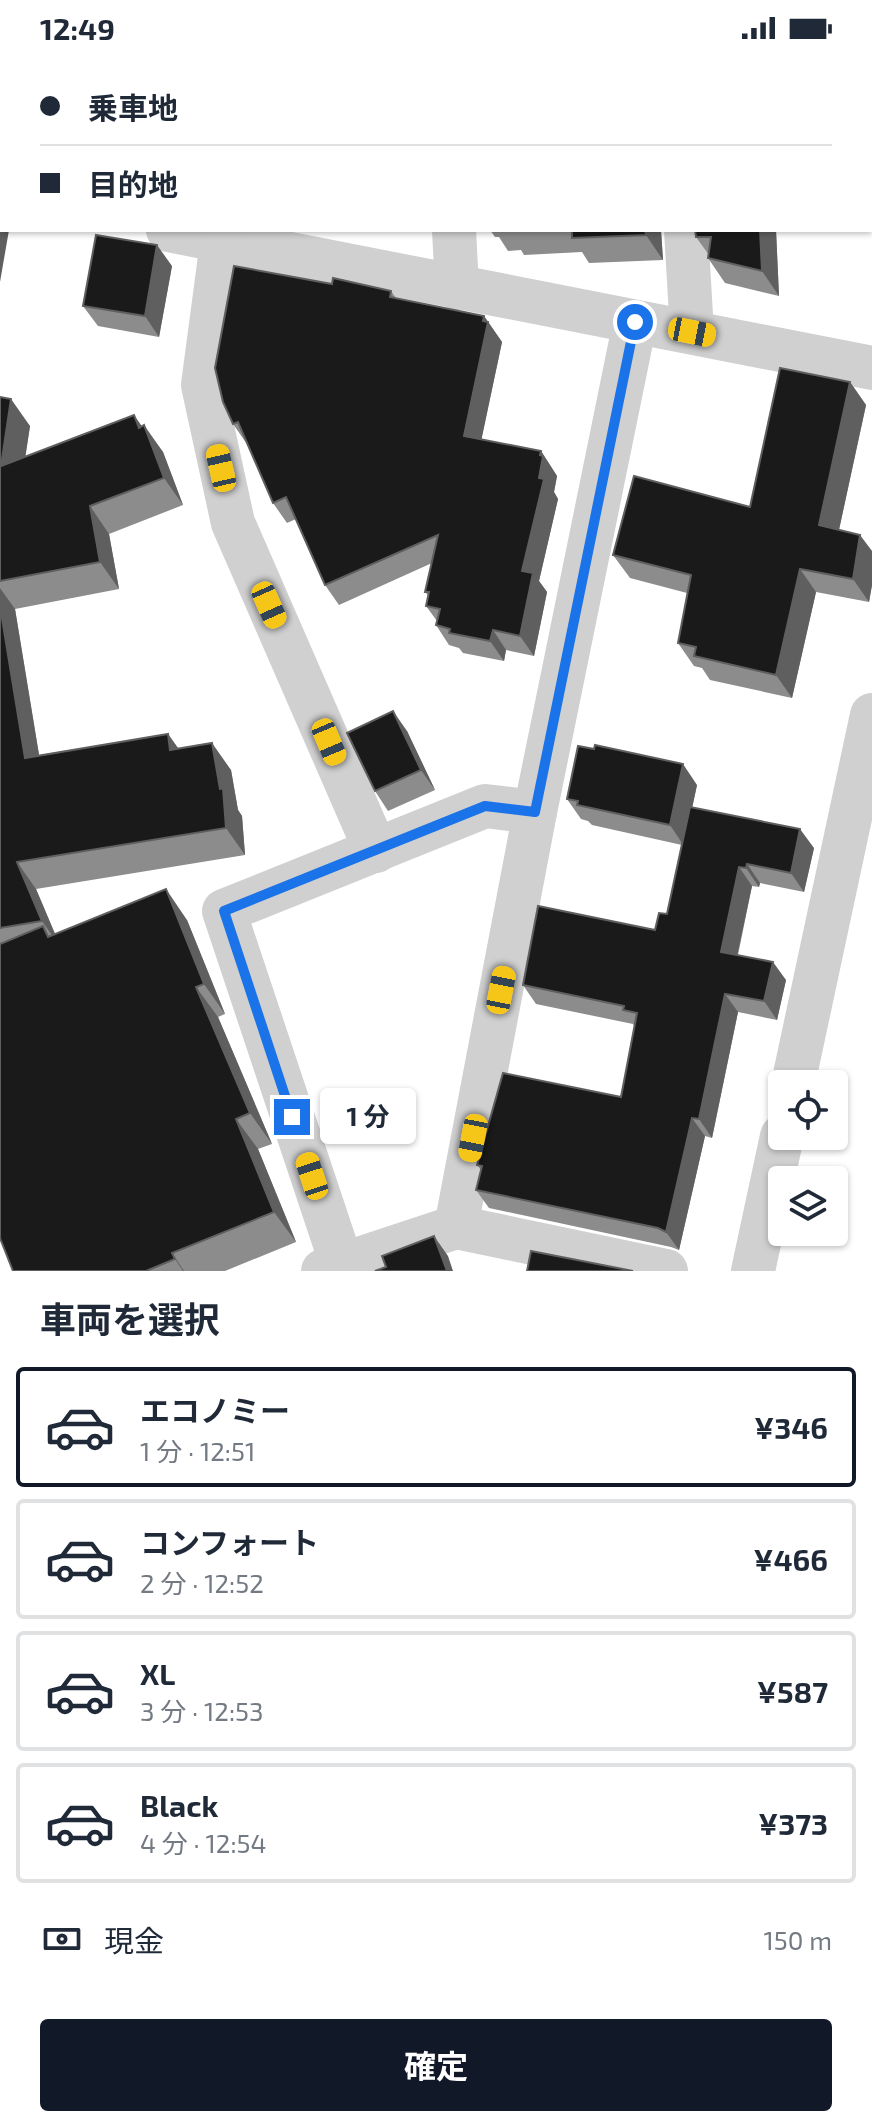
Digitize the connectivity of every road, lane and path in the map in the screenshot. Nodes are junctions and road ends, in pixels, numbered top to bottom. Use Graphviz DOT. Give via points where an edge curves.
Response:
graph roads {
  1 [pos="177,232"];
  2 [pos="454,232"];
  3 [pos="686,232"];
  4 [pos="222,242"];
  5 [pos="457,288"];
  6 [pos="635,322"];
  7 [pos="692,332"];
  8 [pos="872,368"];
  9 [pos="872,715"];
  10 [pos="535,812"];
  11 [pos="376,851"];
  12 [pos="796,1070"];
  13 [pos="779,1150"];
  14 [pos="456,1227"];
  15 [pos="336,1269"];
  16 [pos="666,1271"];
  17 [pos="753,1271"];
  1 -- 4 [label="street"];
  2 -- 5 [label="street"];
  3 -- 7 [label="street"];
  4 -- 5 [label="street"];
  4 -- 11 [label="street" via="203,385 233,523"];
  5 -- 6 [label="street"];
  6 -- 7 [label="street"];
  6 -- 10 [label="street"];
  7 -- 8 [label="street"];
  9 -- 12 [label="street"];
  10 -- 11 [label="street" via="485,806"];
  10 -- 14 [label="street"];
  11 -- 15 [label="street" via="224,911"];
  13 -- 17 [label="street"];
  14 -- 15 [label="street"];
  14 -- 16 [label="street"];
}
